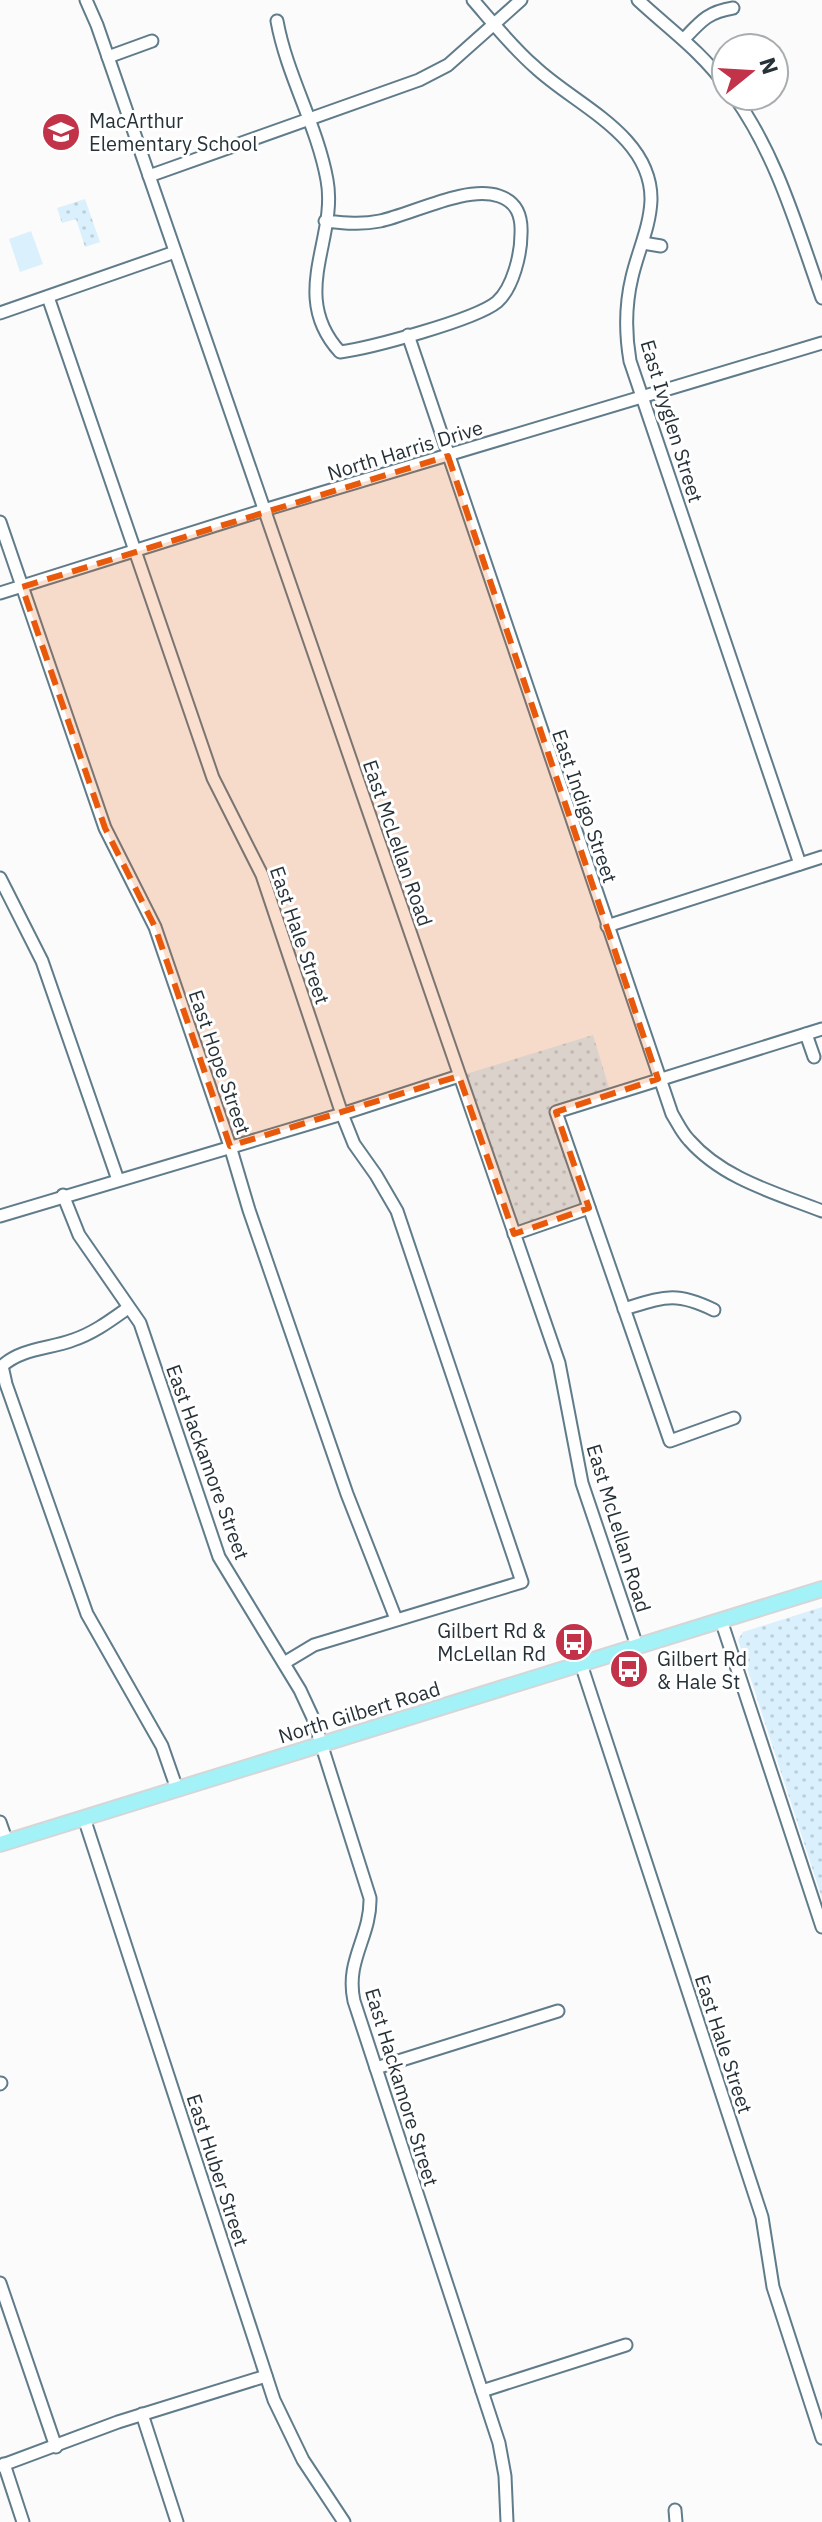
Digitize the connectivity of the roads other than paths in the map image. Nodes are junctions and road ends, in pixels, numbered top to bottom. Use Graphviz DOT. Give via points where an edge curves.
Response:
graph roads {
  1 [pos="86,0"];
  2 [pos="473,0"];
  3 [pos="521,0"];
  4 [pos="638,0"];
  5 [pos="733,8"];
  6 [pos="277,21"];
  7 [pos="493,24"];
  8 [pos="684,39"];
  9 [pos="152,41"];
  10 [pos="108,57"];
  11 [pos="710,66"];
  12 [pos="745,112"];
  13 [pos="308,119"];
  14 [pos="149,176"];
  15 [pos="325,221"];
  16 [pos="643,243"];
  17 [pos="661,246"];
  18 [pos="175,252"];
  19 [pos="48,297"];
  20 [pos="822,298"];
  21 [pos="0,313"];
  22 [pos="408,335"];
  23 [pos="822,343"];
  24 [pos="642,396"];
  25 [pos="448,456"];
  26 [pos="264,510"];
  27 [pos="0,522"];
  28 [pos="134,550"];
  29 [pos="22,587"];
  30 [pos="0,593"];
  31 [pos="822,857"];
  32 [pos="800,864"];
  33 [pos="0,878"];
  34 [pos="607,926"];
  35 [pos="822,1029"];
  36 [pos="806,1034"];
  37 [pos="814,1057"];
  38 [pos="459,1076"];
  39 [pos="658,1079"];
  40 [pos="342,1114"];
  41 [pos="230,1146"];
  42 [pos="118,1180"];
  43 [pos="63,1195"];
  44 [pos="589,1208"];
  45 [pos="822,1211"];
  46 [pos="1,1212"];
  47 [pos="514,1234"];
  48 [pos="128,1308"];
  49 [pos="624,1309"];
  50 [pos="714,1310"];
  51 [pos="734,1418"];
  52 [pos="822,1589"];
  53 [pos="396,1619"];
  54 [pos="721,1620"];
  55 [pos="637,1646"];
  56 [pos="284,1663"];
  57 [pos="581,1664"];
  58 [pos="321,1744"];
  59 [pos="177,1789"];
  60 [pos="84,1818"];
  61 [pos="0,1822"];
  62 [pos="4,1843"];
  63 [pos="822,1927"];
  64 [pos="558,2011"];
  65 [pos="376,2068"];
  66 [pos="0,2283"];
  67 [pos="626,2345"];
  68 [pos="266,2376"];
  69 [pos="482,2391"];
  70 [pos="142,2414"];
  71 [pos="822,2438"];
  72 [pos="56,2447"];
  73 [pos="2,2465"];
  74 [pos="23,2522"];
  75 [pos="177,2522"];
  76 [pos="344,2522"];
  77 [pos="507,2522"];
  1 -- 10 [label="street, East McLellan Road"];
  2 -- 7 [label="street, East Ivyglen Street"];
  3 -- 7 [label="street"];
  4 -- 8 [label="street"];
  5 -- 8 [label="street" via="704,18"];
  6 -- 13 [label="street"];
  7 -- 13 [label="street" via="448,65 419,80"];
  7 -- 16 [label="street, East Ivyglen Street" via="537,70 625,137 651,197"];
  8 -- 11 [label="street"];
  9 -- 10 [label="street"];
  10 -- 14 [label="street, East McLellan Road"];
  12 -- 20 [label="street" via="769,155"];
  13 -- 14 [label="street"];
  13 -- 15 [label="street" via="328,182"];
  14 -- 18 [label="street, East McLellan Road"];
  15 -- 22 [label="street" via="315,282 316,303 330,341 340,352"];
  15 -- 22 [label="street" via="380,221 467,195 501,196 516,206 521,241 509,285 498,301"];
  16 -- 17 [label="street"];
  16 -- 24 [label="street, East Ivyglen Street" via="632,275 625,328"];
  18 -- 19 [label="street"];
  18 -- 26 [label="street, East McLellan Road"];
  19 -- 21 [label="street"];
  19 -- 28 [label="street, East Hale Street"];
  22 -- 25 [label="street, East Indigo Street"];
  23 -- 24 [label="street, North Harris Drive"];
  24 -- 25 [label="street, North Harris Drive"];
  24 -- 32 [label="street, East Ivyglen Street"];
  25 -- 26 [label="street, North Harris Drive"];
  25 -- 34 [label="street, East Indigo Street"];
  26 -- 28 [label="street, North Harris Drive"];
  26 -- 38 [label="street, East McLellan Road"];
  27 -- 29 [label="street, East Hope Street"];
  28 -- 29 [label="street, North Harris Drive"];
  28 -- 40 [label="street, East Hale Street" via="213,778 262,875"];
  29 -- 30 [label="street, North Harris Drive"];
  29 -- 41 [label="street, East Hope Street" via="105,828 155,927"];
  31 -- 32 [label="street"];
  32 -- 34 [label="street"];
  33 -- 42 [label="street" via="42,961"];
  34 -- 39 [label="street, East Indigo Street"];
  35 -- 36 [label="street"];
  36 -- 37 [label="street"];
  36 -- 39 [label="street"];
  38 -- 40 [label="street"];
  38 -- 47 [label="street, East McLellan Road"];
  39 -- 44 [label="street" via="556,1112"];
  39 -- 45 [label="street, East Indigo Street" via="688,1139 713,1163"];
  40 -- 41 [label="street"];
  40 -- 53 [label="street, East Hale Street" via="354,1144 397,1211 522,1582"];
  41 -- 42 [label="street"];
  41 -- 53 [label="street, East Hope Street" via="347,1494"];
  42 -- 43 [label="street"];
  43 -- 46 [label="street"];
  43 -- 48 [label="street, East Hackamore Street" via="79,1235"];
  44 -- 47 [label="street"];
  44 -- 49 [label="street"];
  47 -- 55 [label="street, East McLellan Road" via="559,1363 582,1483"];
  48 -- 56 [label="street, East Hackamore Street" via="140,1323 219,1557"];
  48 -- 59 [label="street" via="72,1341 20,1354 2,1366 87,1614 162,1746"];
  49 -- 50 [label="street" via="675,1296"];
  49 -- 51 [label="street" via="670,1441"];
  52 -- 54 [label="main road, North Gilbert Road"];
  53 -- 56 [label="street" via="314,1645"];
  54 -- 55 [label="main road, North Gilbert Road"];
  54 -- 63 [label="street"];
  55 -- 57 [label="main road, North Gilbert Road"];
  56 -- 58 [label="street, East Hackamore Street" via="310,1709"];
  57 -- 58 [label="main road, North Gilbert Road"];
  57 -- 71 [label="street, East Hale Street" via="762,2217 776,2297"];
  58 -- 59 [label="main road, North Gilbert Road"];
  58 -- 65 [label="street, East Hackamore Street" via="370,1898 351,1980"];
  59 -- 60 [label="main road, North Gilbert Road"];
  60 -- 62 [label="main road, North Gilbert Road"];
  60 -- 68 [label="street, East Huber Street"];
  61 -- 62 [label="street"];
  64 -- 65 [label="street"];
  65 -- 69 [label="street, East Hackamore Street"];
  66 -- 72 [label="street"];
  67 -- 69 [label="street"];
  68 -- 70 [label="street"];
  68 -- 76 [label="street, East Huber Street" via="294,2444"];
  69 -- 77 [label="street, East Hackamore Street" via="502,2454"];
  70 -- 72 [label="street"];
  70 -- 75 [label="street"];
  72 -- 73 [label="street"];
  73 -- 74 [label="street"];
}
